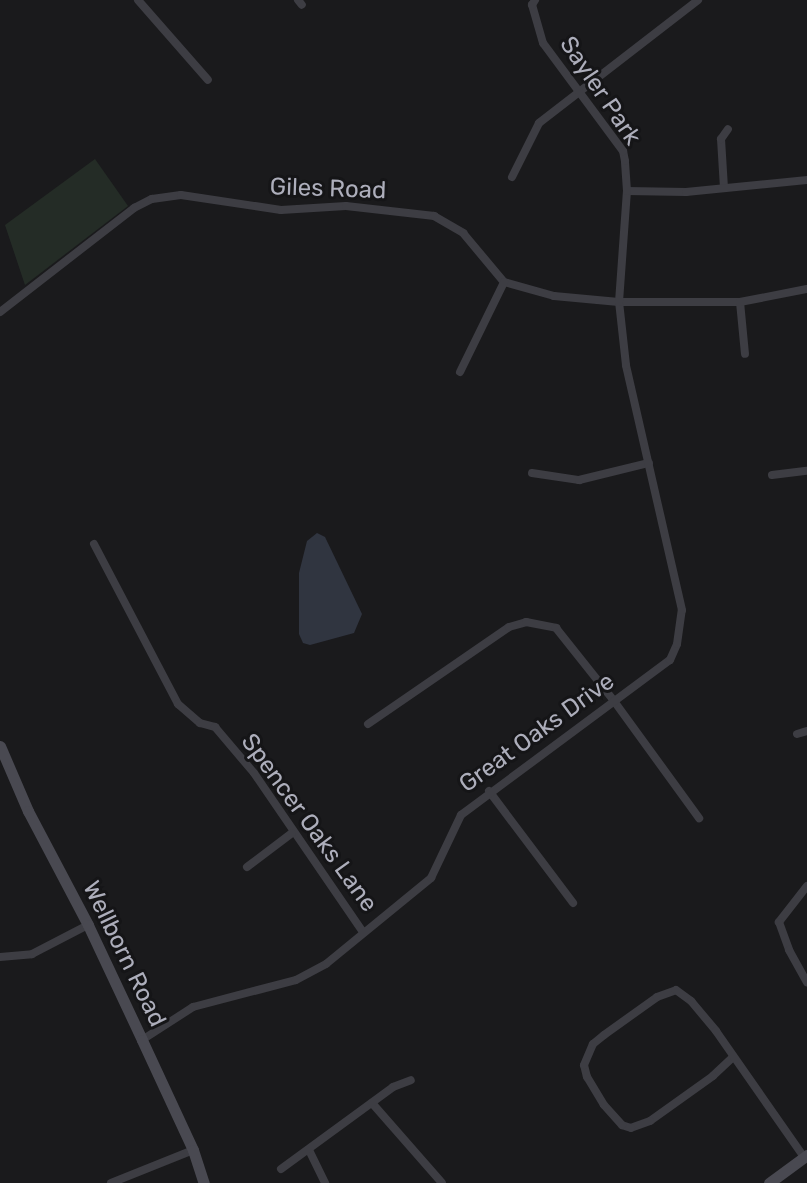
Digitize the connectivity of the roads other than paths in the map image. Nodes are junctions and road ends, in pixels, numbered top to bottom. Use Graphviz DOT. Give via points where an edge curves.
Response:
graph roads {
  1 [pos="138,0"];
  2 [pos="535,0"];
  3 [pos="698,0"];
  4 [pos="208,80"];
  5 [pos="578,90"];
  6 [pos="728,129"];
  7 [pos="512,177"];
  8 [pos="807,180"];
  9 [pos="724,188"];
  10 [pos="627,191"];
  11 [pos="504,282"];
  12 [pos="807,289"];
  13 [pos="619,302"];
  14 [pos="740,302"];
  15 [pos="0,312"];
  16 [pos="745,354"];
  17 [pos="460,372"];
  18 [pos="649,463"];
  19 [pos="807,471"];
  20 [pos="532,473"];
  21 [pos="772,475"];
  22 [pos="94,544"];
  23 [pos="614,701"];
  24 [pos="368,724"];
  25 [pos="807,731"];
  26 [pos="797,734"];
  27 [pos="0,746"];
  28 [pos="489,791"];
  29 [pos="699,818"];
  30 [pos="292,833"];
  31 [pos="247,867"];
  32 [pos="807,886"];
  33 [pos="573,903"];
  34 [pos="88,925"];
  35 [pos="362,931"];
  36 [pos="0,957"];
  37 [pos="807,982"];
  38 [pos="142,1040"];
  39 [pos="732,1058"];
  40 [pos="411,1080"];
  41 [pos="372,1103"];
  42 [pos="193,1150"];
  43 [pos="309,1150"];
  44 [pos="806,1156"];
  45 [pos="281,1169"];
  46 [pos="111,1183"];
  47 [pos="204,1183"];
  48 [pos="325,1183"];
  49 [pos="442,1183"];
  50 [pos="769,1183"];
  1 -- 4 [label="street"];
  2 -- 5 [label="street, Sayler Park" via="543,43"];
  3 -- 5 [label="street"];
  5 -- 7 [label="street" via="539,123"];
  5 -- 10 [label="street, Sayler Park" via="623,151"];
  6 -- 9 [label="street" via="721,139"];
  8 -- 9 [label="street"];
  9 -- 10 [label="street"];
  10 -- 13 [label="street, Sayler Park"];
  11 -- 13 [label="street" via="554,296"];
  11 -- 15 [label="street, Giles Road" via="463,233 434,216 346,206 281,210 181,195 134,208"];
  11 -- 17 [label="street"];
  12 -- 14 [label="street"];
  13 -- 14 [label="street"];
  13 -- 18 [label="street, Great Oaks Drive" via="626,365"];
  14 -- 16 [label="street"];
  18 -- 20 [label="street" via="579,480"];
  18 -- 23 [label="street, Great Oaks Drive" via="682,630 670,660"];
  19 -- 21 [label="street"];
  22 -- 30 [label="street, Spencer Oaks Lane" via="178,704 200,723 215,727 254,773"];
  23 -- 24 [label="street" via="556,628 526,622 509,627"];
  23 -- 28 [label="street, Great Oaks Drive"];
  23 -- 29 [label="street"];
  25 -- 26 [label="street"];
  27 -- 34 [label="street, Wellborn Road"];
  28 -- 33 [label="street"];
  28 -- 35 [label="street, Great Oaks Drive" via="461,815 431,878"];
  30 -- 31 [label="street"];
  30 -- 35 [label="street, Spencer Oaks Lane"];
  32 -- 37 [label="street" via="779,922"];
  34 -- 36 [label="street" via="32,954"];
  34 -- 38 [label="street, Wellborn Road"];
  35 -- 38 [label="street, Great Oaks Drive" via="326,964 296,980 193,1007"];
  38 -- 42 [label="street, Wellborn Road"];
  39 -- 39 [label="street" via="691,1001 676,990 657,997 604,1035 593,1044 584,1065 604,1105 631,1128 650,1121"];
  39 -- 44 [label="street"];
  40 -- 41 [label="street"];
  41 -- 43 [label="street"];
  41 -- 49 [label="street"];
  42 -- 46 [label="street"];
  42 -- 47 [label="street, Wellborn Road"];
  43 -- 45 [label="street"];
  43 -- 48 [label="street"];
  44 -- 50 [label="street"];
}
